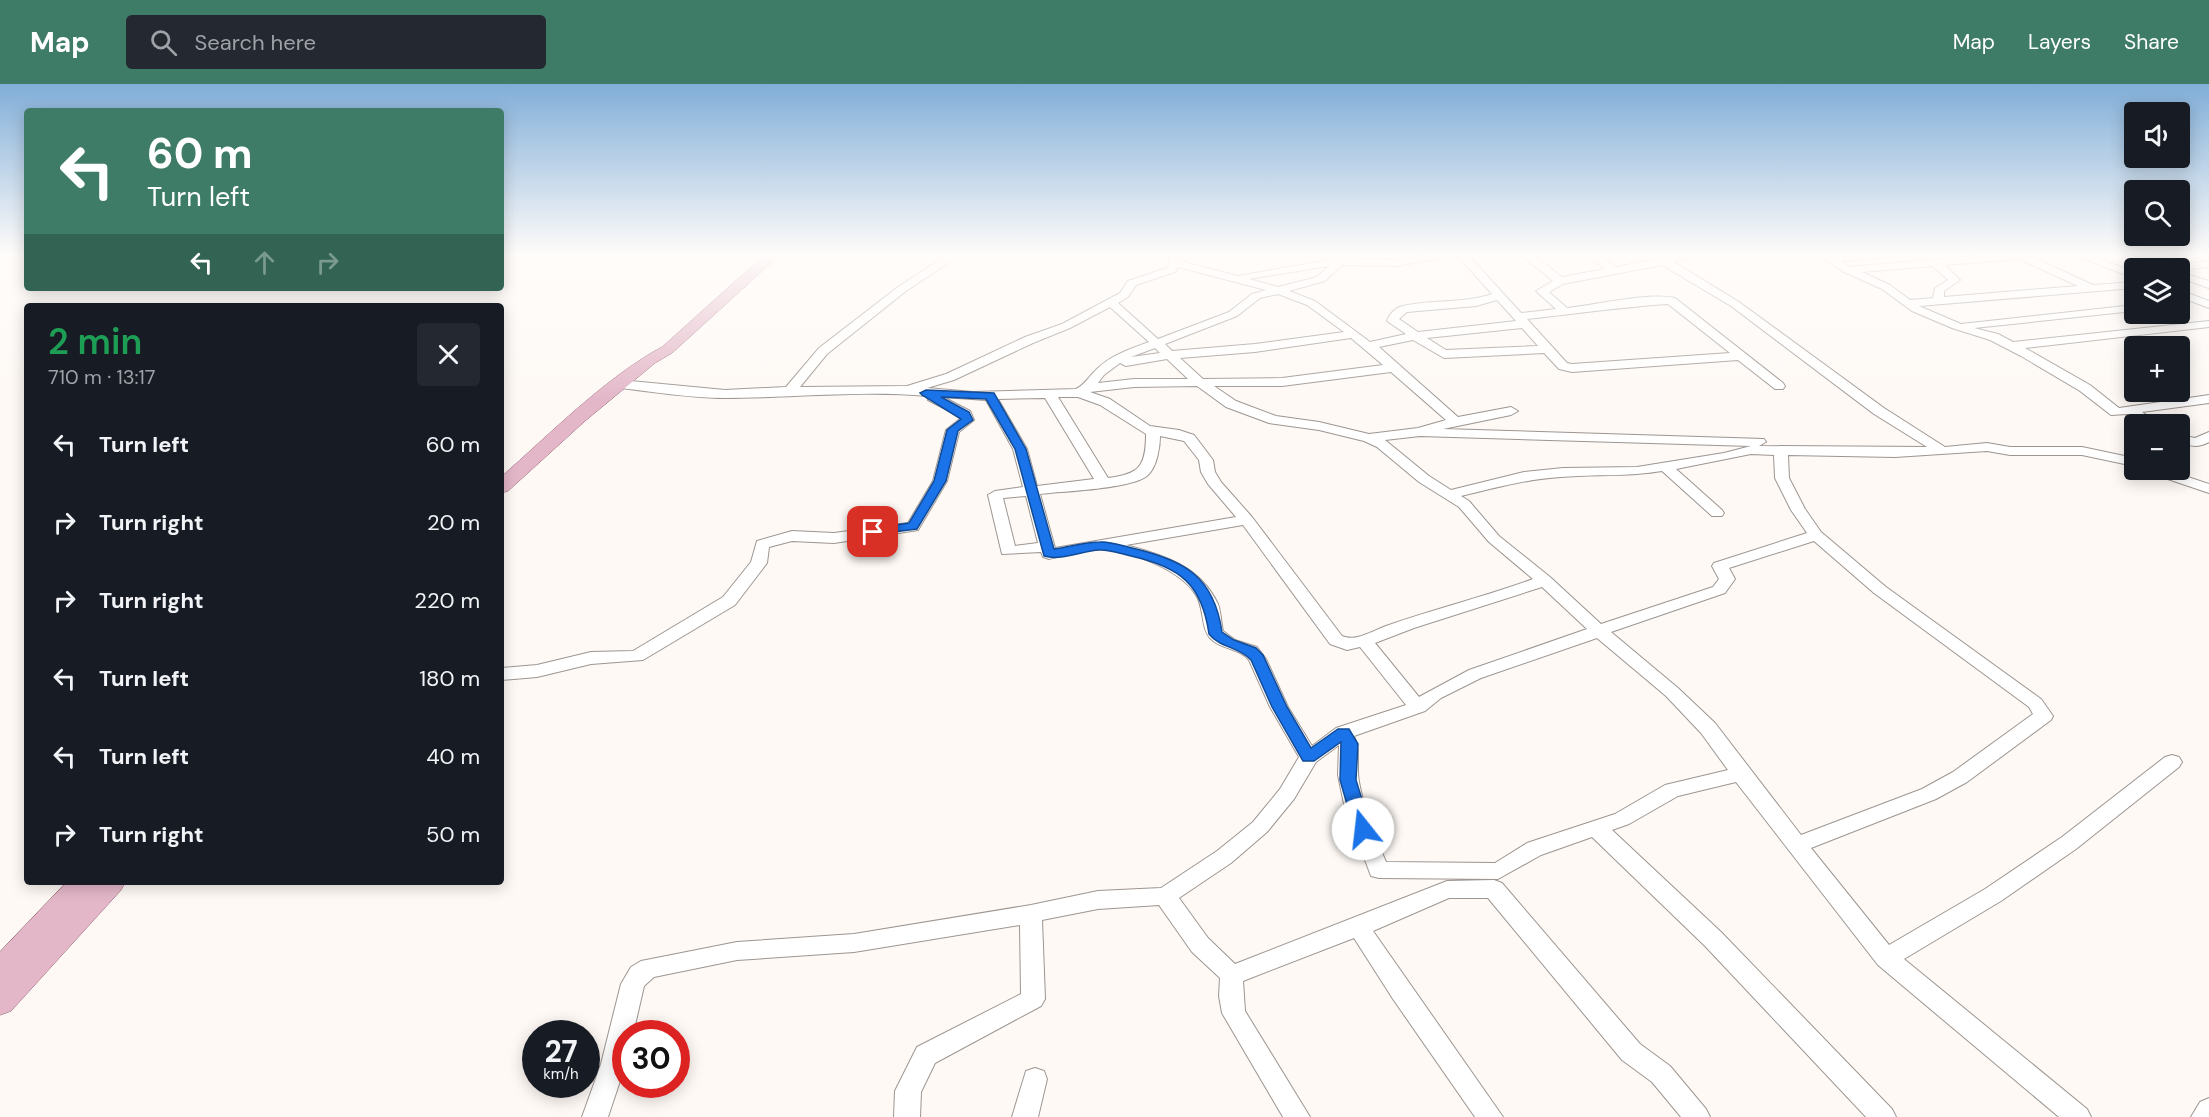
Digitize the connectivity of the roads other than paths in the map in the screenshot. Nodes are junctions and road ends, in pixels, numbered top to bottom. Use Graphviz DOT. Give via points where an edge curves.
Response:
graph roads {
  1 [pos="703,303"];
  2 [pos="718,303"];
  3 [pos="884,303"];
  4 [pos="1112,303"];
  5 [pos="1247,303"];
  6 [pos="1311,303"];
  7 [pos="1472,303"];
  8 [pos="1504,303"];
  9 [pos="1554,303"];
  10 [pos="1624,303"];
  11 [pos="1675,303"];
  12 [pos="1734,303"];
  13 [pos="1909,303"];
  14 [pos="2124,309"];
  15 [pos="1565,312"];
  16 [pos="1520,321"];
  17 [pos="2209,324"];
  18 [pos="1956,326"];
  19 [pos="1354,334"];
  20 [pos="1415,336"];
  21 [pos="1155,342"];
  22 [pos="2012,346"];
  23 [pos="1546,349"];
  24 [pos="1169,355"];
  25 [pos="1739,356"];
  26 [pos="1110,363"];
  27 [pos="1388,364"];
  28 [pos="1198,381"];
  29 [pos="620,384"];
  30 [pos="1779,386"];
  31 [pos="790,390"];
  32 [pos="907,390"];
  33 [pos="1084,390"];
  34 [pos="926,393"];
  35 [pos="1049,394"];
  36 [pos="990,396"];
  37 [pos="2209,399"];
  38 [pos="2129,410"];
  39 [pos="1511,411"];
  40 [pos="2136,414"];
  41 [pos="1455,421"];
  42 [pos="1153,432"];
  43 [pos="1420,432"];
  44 [pos="1369,438"];
  45 [pos="2190,440"];
  46 [pos="2205,442"];
  47 [pos="1781,450"];
  48 [pos="1942,451"];
  49 [pos="2124,460"];
  50 [pos="1664,466"];
  51 [pos="504,468"];
  52 [pos="2183,480"];
  53 [pos="1104,483"];
  54 [pos="504,484"];
  55 [pos="2209,489"];
  56 [pos="1034,492"];
  57 [pos="1448,495"];
  58 [pos="1717,513"];
  59 [pos="1247,520"];
  60 [pos="1816,535"];
  61 [pos="1102,545"];
  62 [pos="1047,547"];
  63 [pos="1544,580"];
  64 [pos="1598,630"];
  65 [pos="1364,641"];
  66 [pos="504,674"];
  67 [pos="1418,707"];
  68 [pos="1344,733"];
  69 [pos="1309,757"];
  70 [pos="2172,762"];
  71 [pos="1741,774"];
  72 [pos="1597,829"];
  73 [pos="1797,845"];
  74 [pos="1496,880"];
  75 [pos="81,885"];
  76 [pos="108,885"];
  77 [pos="1165,896"];
  78 [pos="1031,914"];
  79 [pos="1359,927"];
  80 [pos="1886,958"];
  81 [pos="0,971"];
  82 [pos="1232,975"];
  83 [pos="0,1002"];
  84 [pos="1035,1079"];
  85 [pos="2209,1110"];
  86 [pos="595,1117"];
  87 [pos="907,1117"];
  88 [pos="1025,1117"];
  89 [pos="1297,1117"];
  90 [pos="1490,1117"];
  91 [pos="1697,1117"];
  92 [pos="1883,1117"];
  93 [pos="2078,1117"];
  94 [pos="2204,1117"];
  1 -- 51 [label="main road"];
  2 -- 29 [label="main road" via="667,350"];
  3 -- 31 [label="street" via="813,361"];
  4 -- 21 [label="street"];
  4 -- 32 [label="street" via="978,365"];
  5 -- 21 [label="street" via="1233,314"];
  6 -- 19 [label="street"];
  7 -- 20 [label="street" via="1400,311 1393,321"];
  8 -- 16 [label="street"];
  9 -- 15 [label="street"];
  10 -- 15 [label="street"];
  11 -- 25 [label="street"];
  12 -- 48 [label="street" via="1879,411"];
  13 -- 18 [label="street"];
  14 -- 18 [label="street"];
  15 -- 16 [label="street"];
  16 -- 20 [label="street"];
  16 -- 23 [label="street"];
  17 -- 22 [label="street"];
  18 -- 22 [label="street"];
  19 -- 24 [label="street"];
  19 -- 27 [label="street"];
  20 -- 23 [label="street" via="1444,354"];
  20 -- 27 [label="street" via="1371,345"];
  21 -- 24 [label="street"];
  21 -- 26 [label="street"];
  22 -- 38 [label="street" via="2085,388 2116,412"];
  23 -- 25 [label="street" via="1563,366 1572,368"];
  24 -- 26 [label="street"];
  24 -- 28 [label="street"];
  25 -- 30 [label="street"];
  26 -- 33 [label="street"];
  27 -- 28 [label="street" via="1282,382"];
  27 -- 41 [label="street"];
  28 -- 33 [label="street" via="1134,383"];
  28 -- 44 [label="street" via="1231,404 1274,420"];
  29 -- 31 [label="street" via="725,394"];
  29 -- 54 [label="main road"];
  31 -- 32 [label="street"];
  32 -- 34 [label="street"];
  33 -- 35 [label="street"];
  33 -- 42 [label="street"];
  34 -- 36 [label="street"];
  34 -- 66 [label="street" via="965,414 967,420 953,430 940,481 913,527 834,538 792,536 762,544 759,563 729,601 637,656 591,658 537,671"];
  35 -- 36 [label="street"];
  35 -- 53 [label="street"];
  36 -- 56 [label="street" via="1020,449"];
  37 -- 38 [label="street"];
  38 -- 40 [label="street"];
  39 -- 41 [label="street"];
  41 -- 43 [label="street"];
  42 -- 53 [label="street" via="1153,445 1141,476"];
  42 -- 59 [label="street" via="1189,438 1206,460 1215,484"];
  43 -- 44 [label="street"];
  43 -- 47 [label="street" via="1730,440 1767,442"];
  44 -- 57 [label="street"];
  45 -- 46 [label="street"];
  47 -- 48 [label="street"];
  47 -- 50 [label="street" via="1743,451"];
  47 -- 60 [label="street" via="1782,478"];
  48 -- 49 [label="street" via="1987,447 2082,451"];
  50 -- 57 [label="street" via="1637,471 1524,476"];
  50 -- 58 [label="street"];
  52 -- 55 [label="street"];
  53 -- 56 [label="street"];
  56 -- 62 [label="street"];
  56 -- 62 [label="street" via="995,495 1005,540 1008,551"];
  57 -- 63 [label="street" via="1472,511 1494,539"];
  59 -- 61 [label="street"];
  59 -- 65 [label="street" via="1336,640 1347,645"];
  60 -- 64 [label="street" via="1720,566 1726,579 1719,590"];
  60 -- 73 [label="street" via="1880,590 2035,703 2044,716 1960,777 1929,794"];
  61 -- 62 [label="street" via="1049,554"];
  61 -- 69 [label="street" via="1153,557 1192,578 1208,599 1216,634 1229,644 1251,651 1257,658 1279,707"];
  63 -- 64 [label="street"];
  63 -- 65 [label="street"];
  64 -- 67 [label="street" via="1475,674"];
  64 -- 71 [label="street" via="1708,728"];
  65 -- 67 [label="street"];
  67 -- 68 [label="street"];
  68 -- 69 [label="street"];
  68 -- 74 [label="street" via="1350,744 1348,780 1379,870"];
  69 -- 77 [label="street" via="1287,794 1260,827 1224,857"];
  70 -- 80 [label="street" via="2077,837 1993,895"];
  71 -- 72 [label="street" via="1672,790"];
  71 -- 73 [label="street"];
  72 -- 74 [label="street" via="1534,849"];
  72 -- 92 [label="street" via="1713,939"];
  73 -- 80 [label="street"];
  74 -- 79 [label="street" via="1447,890"];
  74 -- 91 [label="street" via="1631,1052 1661,1074"];
  75 -- 81 [label="main road"];
  76 -- 83 [label="main road"];
  77 -- 78 [label="street" via="1098,900"];
  77 -- 82 [label="street" via="1200,945"];
  78 -- 86 [label="street" via="855,943 736,951 649,968 633,984"];
  78 -- 87 [label="street" via="1033,999 926,1054 908,1091"];
  79 -- 82 [label="street"];
  79 -- 90 [label="street"];
  80 -- 93 [label="street"];
  82 -- 89 [label="street" via="1234,1013"];
  84 -- 88 [label="street"];
  85 -- 94 [label="street"];
}
